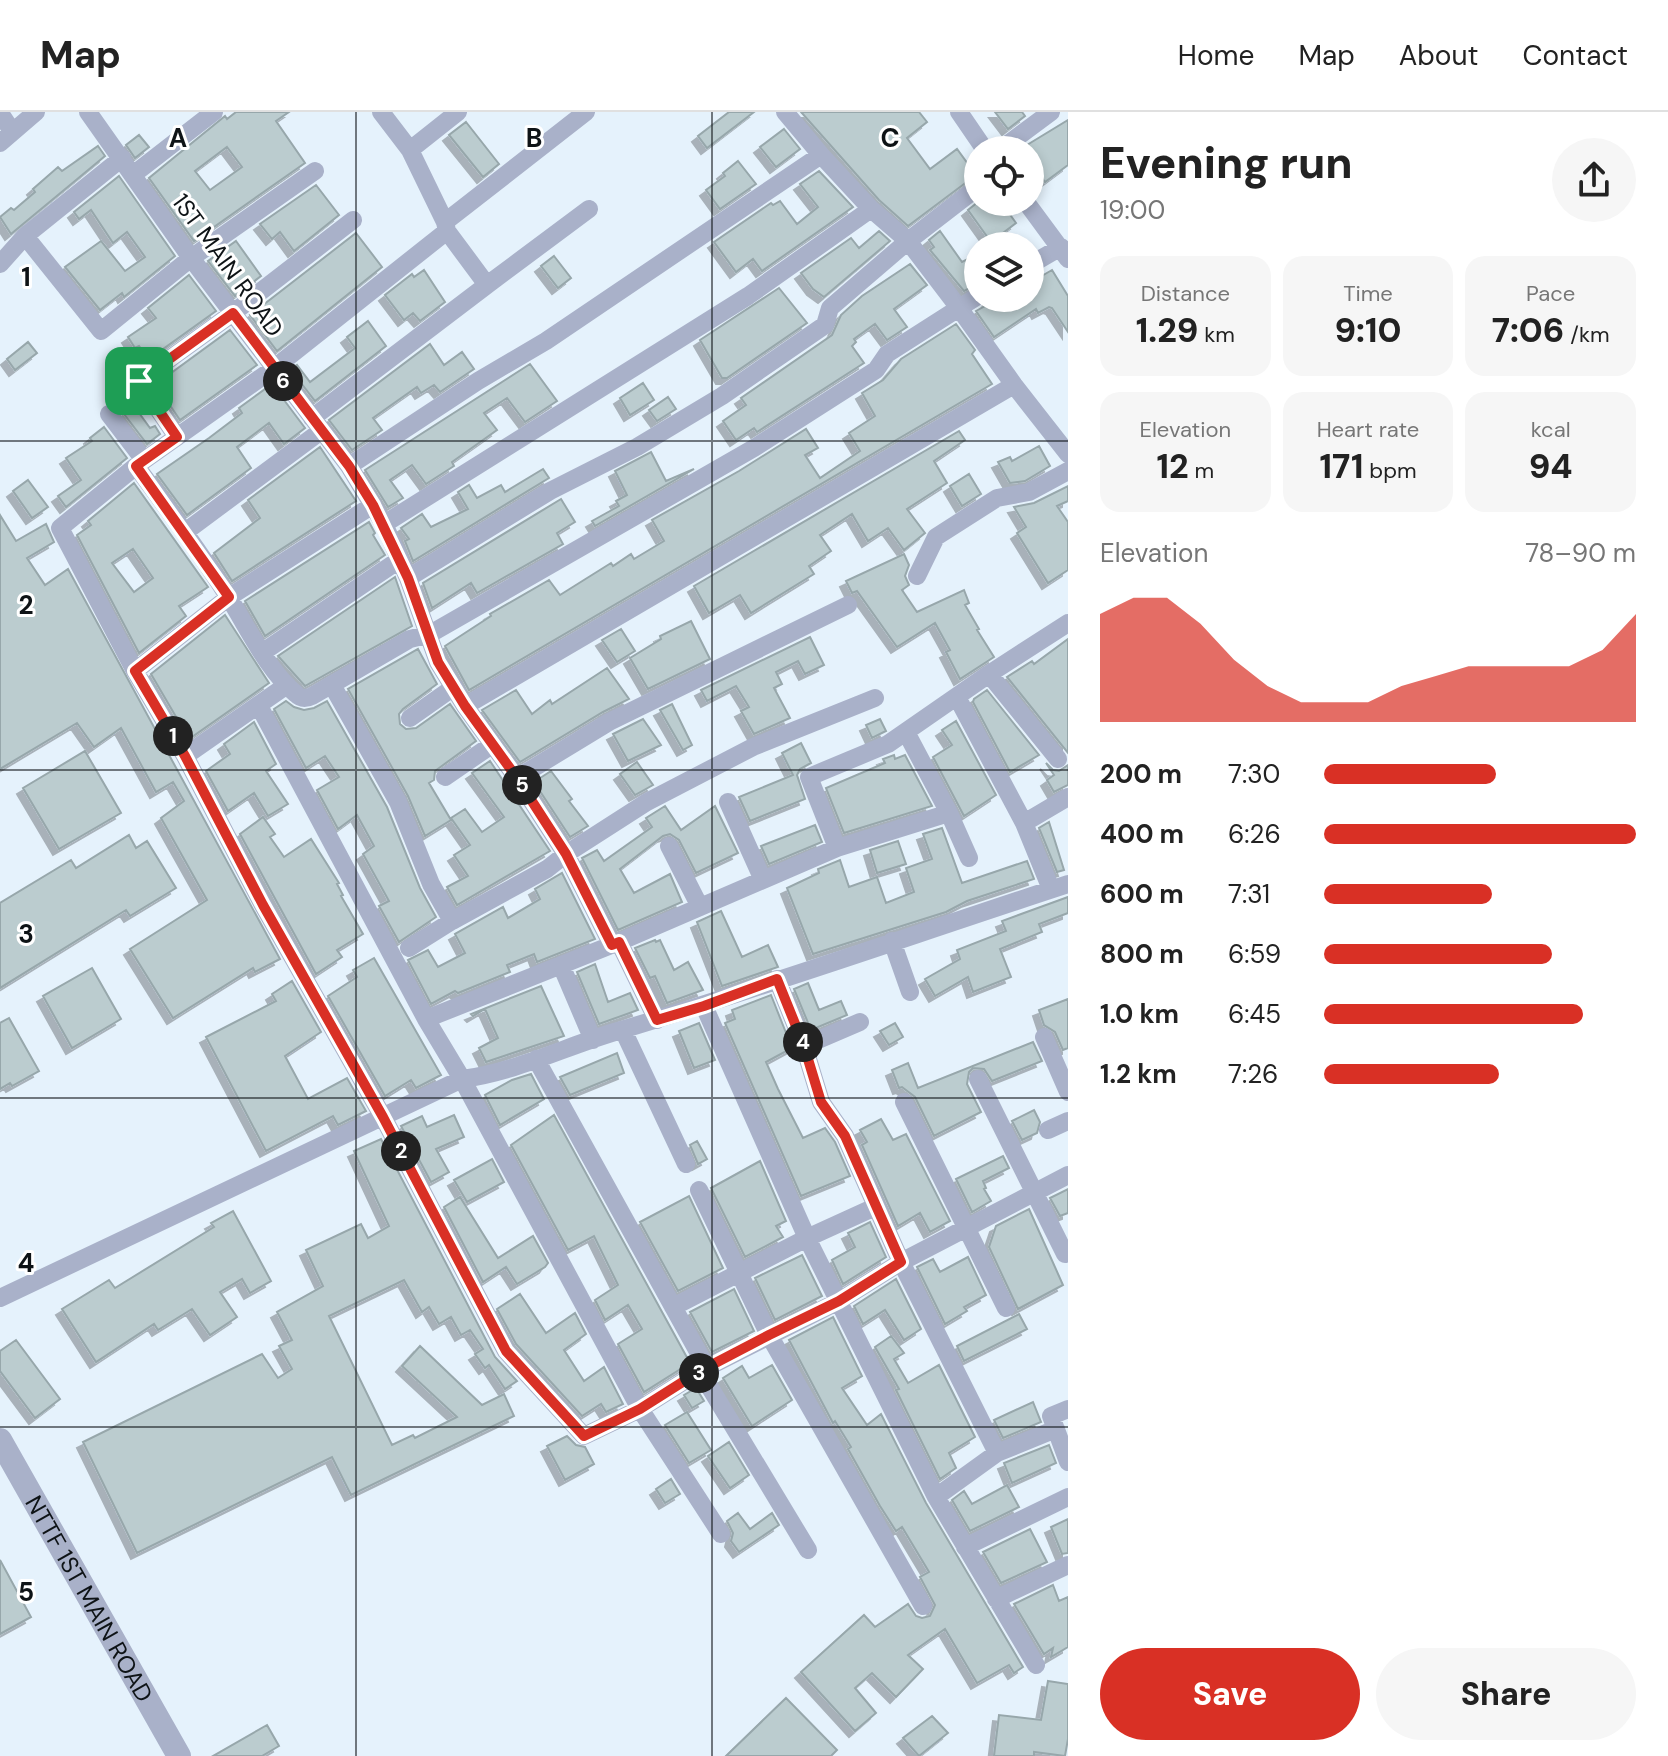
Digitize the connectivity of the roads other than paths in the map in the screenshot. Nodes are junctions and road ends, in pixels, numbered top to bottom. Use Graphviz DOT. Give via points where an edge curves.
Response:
graph roads {
  1 [pos="36,112"];
  2 [pos="88,112"];
  3 [pos="214,112"];
  4 [pos="381,112"];
  5 [pos="458,112"];
  6 [pos="586,112"];
  7 [pos="785,112"];
  8 [pos="959,112"];
  9 [pos="1051,112"];
  10 [pos="0,113"];
  11 [pos="975,136"];
  12 [pos="1019,136"];
  13 [pos="6,137"];
  14 [pos="410,150"];
  15 [pos="821,155"];
  16 [pos="122,158"];
  17 [pos="315,171"];
  18 [pos="134,174"];
  19 [pos="964,198"];
  20 [pos="589,209"];
  21 [pos="871,209"];
  22 [pos="1037,216"];
  23 [pos="353,220"];
  24 [pos="446,226"];
  25 [pos="25,236"];
  26 [pos="908,241"];
  27 [pos="1065,253"];
  28 [pos="191,258"];
  29 [pos="1044,260"];
  30 [pos="0,264"];
  31 [pos="487,285"];
  32 [pos="964,305"];
  33 [pos="959,308"];
  34 [pos="233,313"];
  35 [pos="273,369"];
  36 [pos="1014,385"];
  37 [pos="109,414"];
  38 [pos="316,425"];
  39 [pos="177,437"];
  40 [pos="1068,454"];
  41 [pos="140,463"];
  42 [pos="349,466"];
  43 [pos="1068,471"];
  44 [pos="373,505"];
  45 [pos="384,524"];
  46 [pos="185,532"];
  47 [pos="399,560"];
  48 [pos="917,576"];
  49 [pos="408,578"];
  50 [pos="229,597"];
  51 [pos="848,605"];
  52 [pos="1068,623"];
  53 [pos="430,634"];
  54 [pos="263,652"];
  55 [pos="135,671"];
  56 [pos="989,674"];
  57 [pos="287,685"];
  58 [pos="332,685"];
  59 [pos="454,687"];
  60 [pos="957,697"];
  61 [pos="875,698"];
  62 [pos="259,706"];
  63 [pos="465,706"];
  64 [pos="410,718"];
  65 [pos="906,732"];
  66 [pos="493,744"];
  67 [pos="185,756"];
  68 [pos="1058,759"];
  69 [pos="445,777"];
  70 [pos="517,778"];
  71 [pos="1068,797"];
  72 [pos="728,802"];
  73 [pos="949,813"];
  74 [pos="1024,823"];
  75 [pos="669,846"];
  76 [pos="837,848"];
  77 [pos="566,854"];
  78 [pos="969,858"];
  79 [pos="763,880"];
  80 [pos="1060,886"];
  81 [pos="700,907"];
  82 [pos="452,921"];
  83 [pos="892,941"];
  84 [pos="616,944"];
  85 [pos="409,948"];
  86 [pos="561,965"];
  87 [pos="777,979"];
  88 [pos="910,992"];
  89 [pos="704,1006"];
  90 [pos="426,1019"];
  91 [pos="657,1020"];
  92 [pos="860,1022"];
  93 [pos="623,1030"];
  94 [pos="1044,1037"];
  95 [pos="593,1040"];
  96 [pos="804,1046"];
  97 [pos="536,1059"];
  98 [pos="462,1079"];
  99 [pos="978,1079"];
  100 [pos="1068,1092"];
  101 [pos="904,1102"];
  102 [pos="383,1117"];
  103 [pos="1068,1121"];
  104 [pos="1048,1130"];
  105 [pos="686,1164"];
  106 [pos="1068,1175"];
  107 [pos="699,1190"];
  108 [pos="1035,1192"];
  109 [pos="875,1207"];
  110 [pos="968,1227"];
  111 [pos="807,1238"];
  112 [pos="1065,1254"];
  113 [pos="901,1262"];
  114 [pos="739,1274"];
  115 [pos="0,1298"];
  116 [pos="839,1301"];
  117 [pos="673,1307"];
  118 [pos="1006,1308"];
  119 [pos="769,1335"];
  120 [pos="704,1370"];
  121 [pos="640,1409"];
  122 [pos="1068,1409"];
  123 [pos="1056,1429"];
  124 [pos="0,1440"];
  125 [pos="997,1453"];
  126 [pos="1068,1462"];
  127 [pos="936,1497"];
  128 [pos="1068,1497"];
  129 [pos="721,1534"];
  130 [pos="965,1547"];
  131 [pos="808,1550"];
  132 [pos="1068,1565"];
  133 [pos="996,1599"];
  134 [pos="923,1606"];
  135 [pos="1036,1665"];
  136 [pos="179,1756"];
  1 -- 13 [label="street"];
  2 -- 16 [label="street, 1ST MAIN ROAD"];
  3 -- 18 [label="street"];
  4 -- 14 [label="street"];
  5 -- 14 [label="street"];
  6 -- 24 [label="street"];
  7 -- 15 [label="street"];
  8 -- 11 [label="street"];
  9 -- 12 [label="street"];
  10 -- 13 [label="street"];
  14 -- 24 [label="street"];
  15 -- 21 [label="street"];
  15 -- 42 [label="street" via="546,341"];
  16 -- 18 [label="street, 1ST MAIN ROAD"];
  16 -- 25 [label="street"];
  17 -- 28 [label="street"];
  18 -- 28 [label="street, 1ST MAIN ROAD"];
  19 -- 26 [label="street"];
  20 -- 31 [label="street"];
  21 -- 26 [label="street"];
  21 -- 45 [label="street" via="748,296"];
  22 -- 27 [label="street"];
  23 -- 34 [label="street"];
  24 -- 31 [label="street"];
  24 -- 35 [label="street"];
  25 -- 28 [label="street" via="101,331"];
  25 -- 30 [label="street"];
  26 -- 33 [label="street"];
  26 -- 49 [label="street" via="830,308 825,325 777,360"];
  27 -- 29 [label="street"];
  28 -- 34 [label="street, 1ST MAIN ROAD"];
  31 -- 38 [label="street"];
  32 -- 33 [label="street"];
  33 -- 36 [label="street"];
  33 -- 53 [label="street" via="887,354 876,370 754,448"];
  34 -- 35 [label="street, 1ST MAIN ROAD"];
  34 -- 39 [label="street" via="139,381"];
  35 -- 38 [label="street, 1ST MAIN ROAD"];
  35 -- 39 [label="street"];
  36 -- 40 [label="street"];
  36 -- 63 [label="street"];
  37 -- 41 [label="street"];
  38 -- 42 [label="street, 1ST MAIN ROAD"];
  38 -- 46 [label="street"];
  39 -- 41 [label="street"];
  41 -- 46 [label="street"];
  41 -- 55 [label="street" via="60,528"];
  42 -- 44 [label="street, 1ST MAIN ROAD"];
  43 -- 48 [label="street" via="1029,492 997,498 936,537"];
  44 -- 45 [label="street, 1ST MAIN ROAD"];
  44 -- 50 [label="street"];
  45 -- 47 [label="street, 1ST MAIN ROAD"];
  46 -- 50 [label="street"];
  47 -- 49 [label="street, 1ST MAIN ROAD"];
  47 -- 54 [label="street"];
  49 -- 53 [label="street, 1ST MAIN ROAD"];
  50 -- 54 [label="street"];
  50 -- 55 [label="street"];
  51 -- 70 [label="street" via="609,722"];
  52 -- 56 [label="street"];
  53 -- 58 [label="street" via="410,639"];
  53 -- 59 [label="street, 1ST MAIN ROAD" via="438,662"];
  54 -- 57 [label="street"];
  55 -- 67 [label="street"];
  56 -- 60 [label="street"];
  56 -- 68 [label="street"];
  57 -- 58 [label="street" via="306,699"];
  57 -- 62 [label="street"];
  58 -- 82 [label="street" via="398,802"];
  59 -- 63 [label="street, 1ST MAIN ROAD"];
  59 -- 64 [label="street"];
  60 -- 65 [label="street"];
  60 -- 74 [label="street"];
  61 -- 77 [label="street" via="753,747 647,802"];
  62 -- 67 [label="street"];
  62 -- 90 [label="street"];
  63 -- 66 [label="street, 1ST MAIN ROAD"];
  65 -- 73 [label="street"];
  65 -- 76 [label="street" via="809,777"];
  66 -- 69 [label="street"];
  66 -- 70 [label="street, 1ST MAIN ROAD"];
  67 -- 102 [label="street"];
  70 -- 77 [label="street, 1ST MAIN ROAD"];
  71 -- 74 [label="street"];
  72 -- 79 [label="street"];
  73 -- 76 [label="street"];
  73 -- 78 [label="street"];
  74 -- 80 [label="street"];
  75 -- 81 [label="street"];
  76 -- 79 [label="street"];
  77 -- 82 [label="street"];
  77 -- 84 [label="street, 1ST MAIN ROAD"];
  79 -- 81 [label="street"];
  80 -- 83 [label="street"];
  81 -- 84 [label="street"];
  82 -- 85 [label="street"];
  83 -- 87 [label="street"];
  83 -- 88 [label="street"];
  84 -- 86 [label="street"];
  84 -- 91 [label="street, 1ST MAIN ROAD"];
  86 -- 90 [label="street"];
  86 -- 95 [label="street"];
  87 -- 89 [label="street"];
  87 -- 96 [label="street"];
  89 -- 91 [label="street"];
  89 -- 111 [label="street"];
  90 -- 98 [label="street"];
  91 -- 93 [label="street"];
  92 -- 96 [label="street"];
  93 -- 95 [label="street"];
  93 -- 105 [label="street"];
  94 -- 100 [label="street"];
  95 -- 97 [label="street"];
  96 -- 109 [label="street" via="821,1102 845,1136"];
  97 -- 98 [label="street"];
  97 -- 117 [label="street"];
  98 -- 102 [label="street"];
  98 -- 121 [label="street"];
  99 -- 108 [label="street"];
  101 -- 110 [label="street"];
  102 -- 115 [label="street"];
  102 -- 121 [label="street" via="506,1351 584,1436"];
  103 -- 104 [label="street"];
  106 -- 108 [label="street"];
  107 -- 114 [label="street"];
  108 -- 110 [label="street"];
  108 -- 112 [label="street"];
  109 -- 111 [label="street"];
  109 -- 113 [label="street"];
  110 -- 113 [label="street"];
  110 -- 118 [label="street"];
  111 -- 114 [label="street"];
  111 -- 116 [label="street"];
  113 -- 116 [label="street"];
  113 -- 125 [label="street"];
  114 -- 117 [label="street"];
  114 -- 119 [label="street"];
  116 -- 119 [label="street"];
  116 -- 127 [label="street"];
  117 -- 120 [label="street"];
  119 -- 120 [label="street"];
  119 -- 134 [label="street"];
  120 -- 121 [label="street"];
  120 -- 131 [label="street"];
  121 -- 129 [label="street"];
  122 -- 123 [label="street" via="1051,1416"];
  123 -- 125 [label="street"];
  123 -- 126 [label="street"];
  124 -- 136 [label="street, NTTF 1ST MAIN ROAD"];
  125 -- 127 [label="street"];
  127 -- 130 [label="street"];
  128 -- 130 [label="street"];
  130 -- 133 [label="street"];
  132 -- 133 [label="street"];
  133 -- 135 [label="street"];
}
